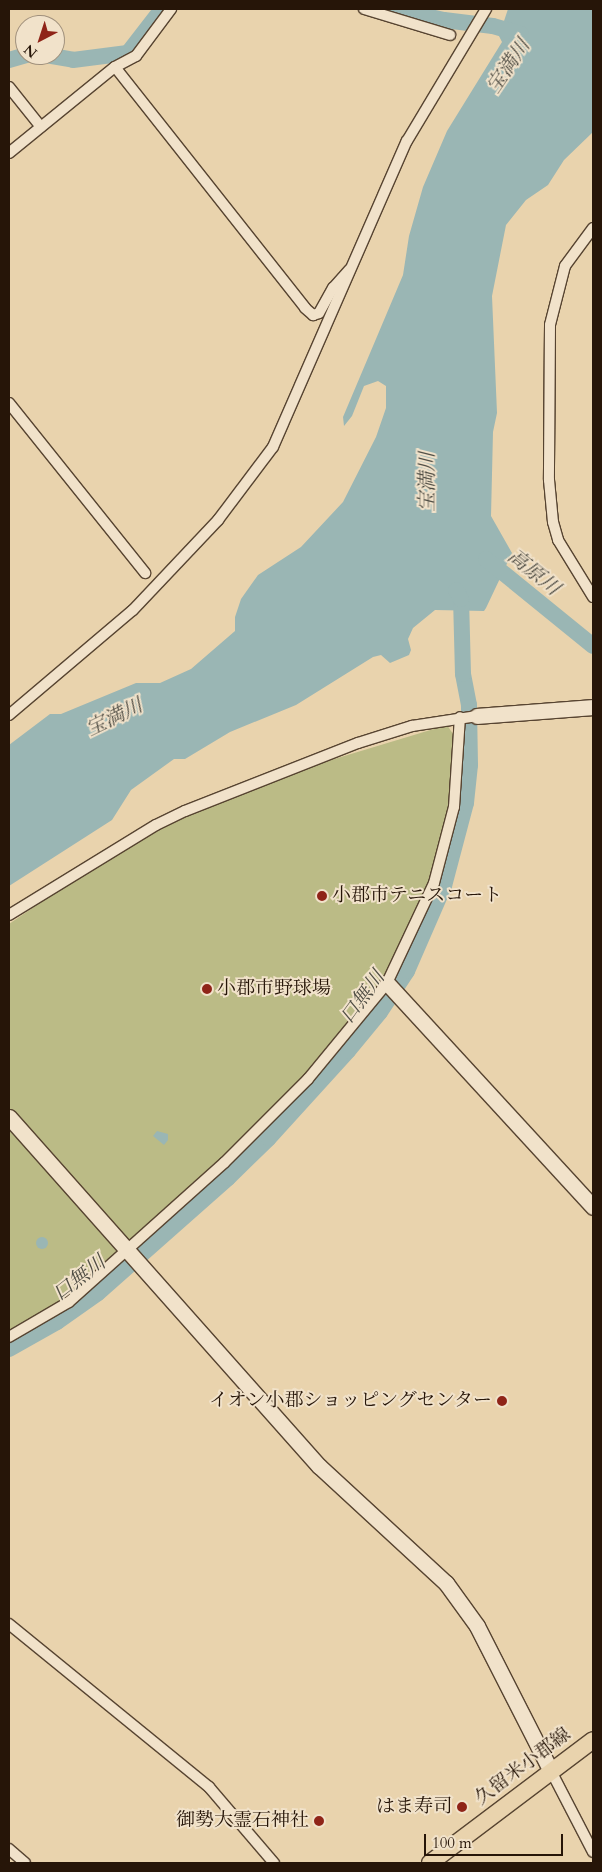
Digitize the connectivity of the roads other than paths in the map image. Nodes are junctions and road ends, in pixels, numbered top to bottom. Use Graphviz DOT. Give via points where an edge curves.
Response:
graph roads {
  1 [pos="364,9"];
  2 [pos="486,9"];
  3 [pos="166,10"];
  4 [pos="450,35"];
  5 [pos="115,67"];
  6 [pos="9,87"];
  7 [pos="41,127"];
  8 [pos="9,153"];
  9 [pos="593,228"];
  10 [pos="353,267"];
  11 [pos="9,403"];
  12 [pos="146,573"];
  13 [pos="593,597"];
  14 [pos="593,707"];
  15 [pos="9,715"];
  16 [pos="478,716"];
  17 [pos="460,717"];
  18 [pos="9,915"];
  19 [pos="387,983"];
  20 [pos="9,1117"];
  21 [pos="593,1207"];
  22 [pos="128,1252"];
  23 [pos="9,1337"];
  24 [pos="9,1624"];
  25 [pos="593,1740"];
  26 [pos="551,1771"];
  27 [pos="9,1849"];
  28 [pos="593,1852"];
  29 [pos="25,1863"];
  30 [pos="274,1863"];
  31 [pos="430,1863"];
  1 -- 4 [label="street"];
  2 -- 10 [label="street" via="407,141"];
  3 -- 5 [label="street" via="136,56"];
  5 -- 7 [label="street"];
  5 -- 10 [label="street" via="305,308 313,314 319,313 333,288"];
  6 -- 7 [label="street"];
  7 -- 8 [label="street"];
  9 -- 13 [label="street" via="565,266 550,325 549,480 558,540"];
  10 -- 15 [label="street" via="273,447 218,520 133,610"];
  11 -- 12 [label="street"];
  14 -- 16 [label="street"];
  16 -- 17 [label="street"];
  17 -- 18 [label="street" via="412,726 358,743 185,811 156,825"];
  17 -- 19 [label="street" via="454,807 434,882"];
  19 -- 21 [label="street"];
  19 -- 22 [label="street" via="308,1079"];
  20 -- 22 [label="street"];
  22 -- 23 [label="street" via="69,1302"];
  22 -- 26 [label="street" via="319,1466 446,1583 462,1603"];
  24 -- 30 [label="street" via="210,1787"];
  25 -- 26 [label="main road, 久留米小郡線"];
  26 -- 28 [label="street"];
  26 -- 31 [label="main road, 久留米小郡線"];
  27 -- 29 [label="street"];
}
